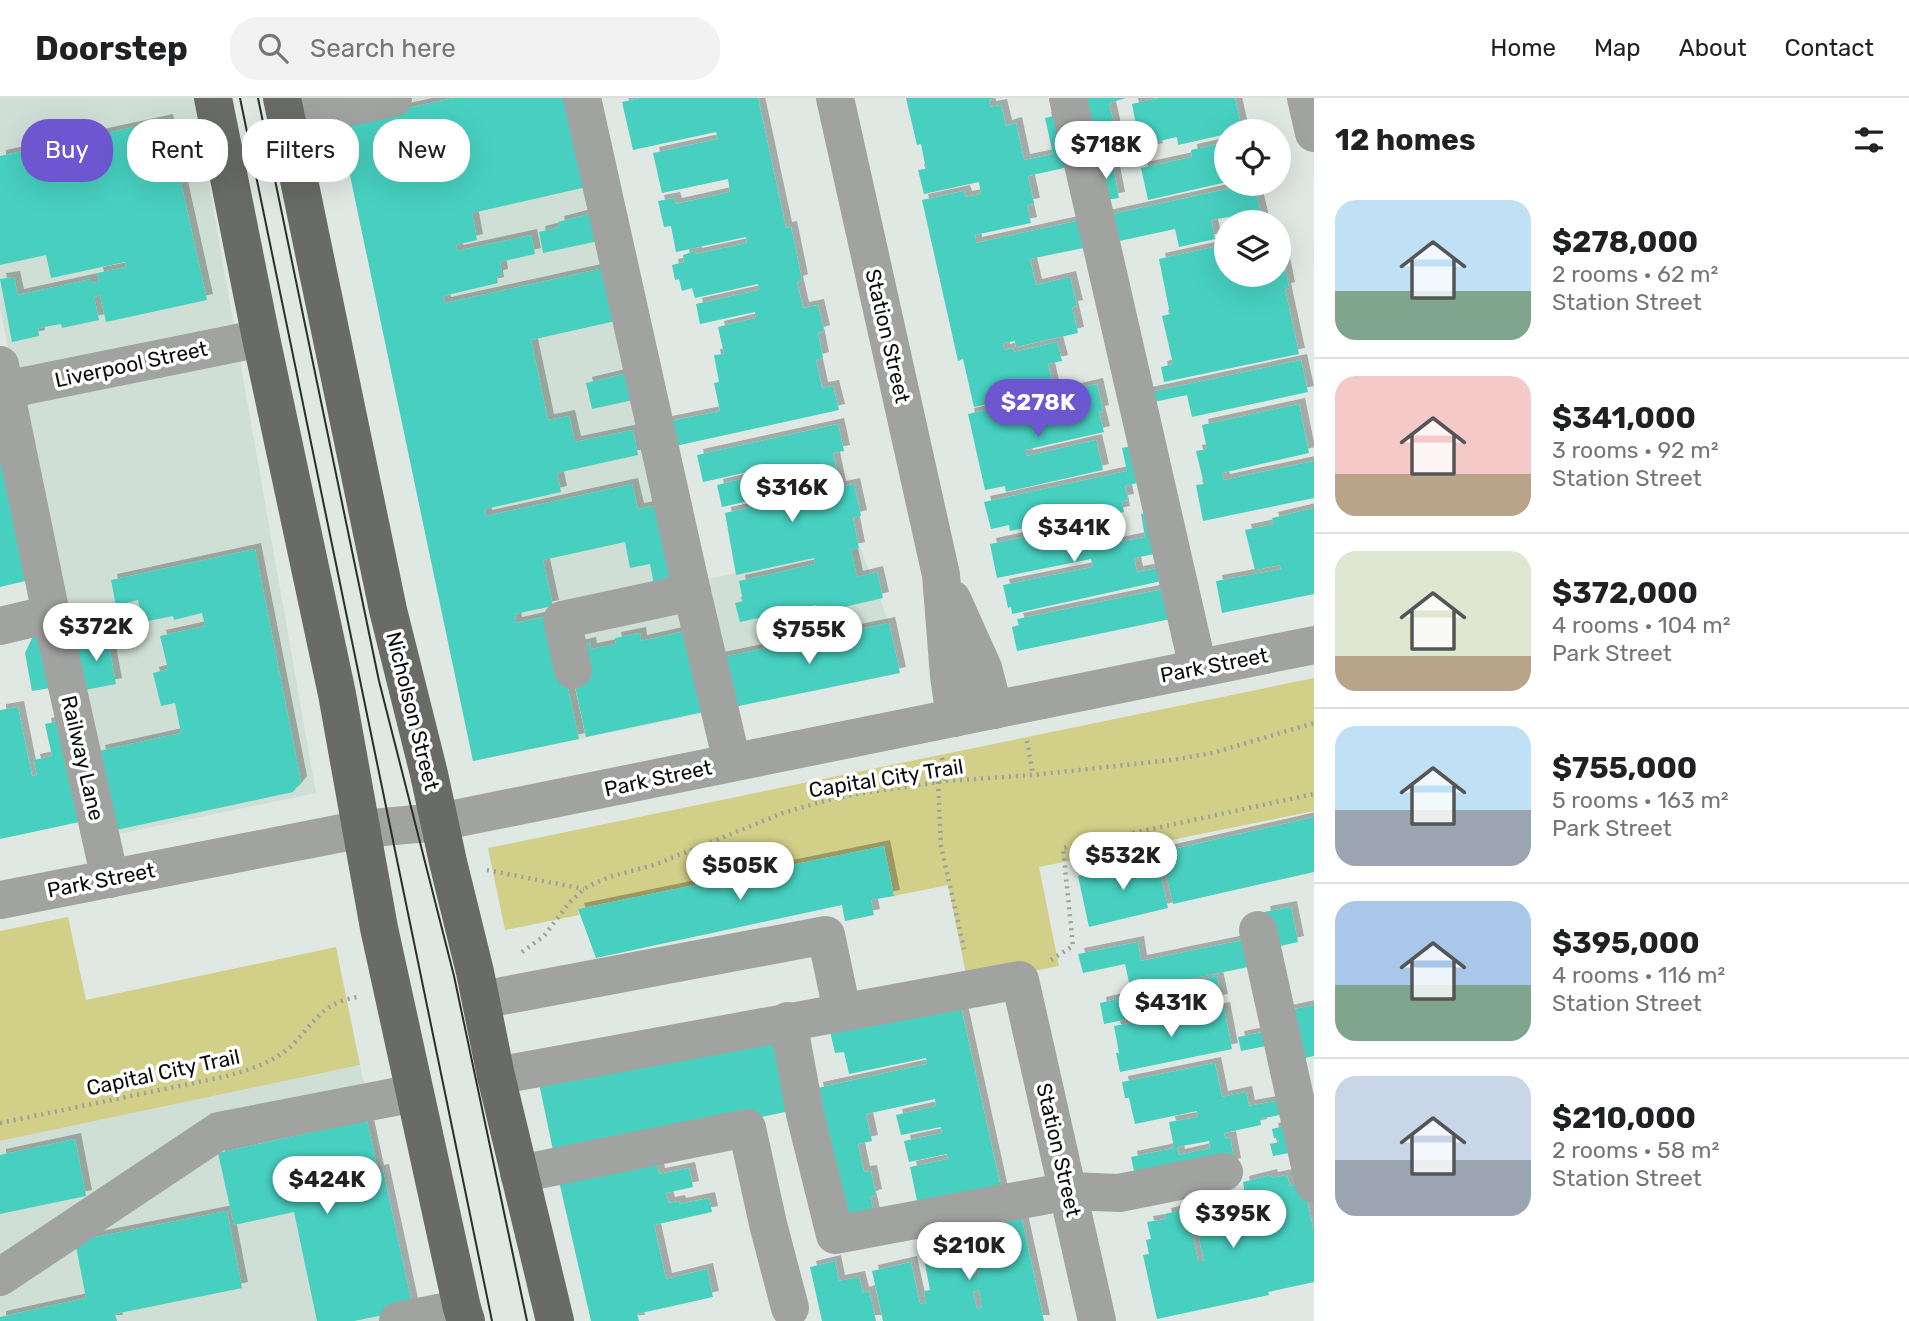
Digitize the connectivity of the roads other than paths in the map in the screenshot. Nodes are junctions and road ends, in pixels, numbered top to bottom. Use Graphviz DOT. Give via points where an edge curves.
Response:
graph roads {
  1 [pos="213,98"];
  2 [pos="393,98"];
  3 [pos="582,98"];
  4 [pos="835,98"];
  5 [pos="1068,98"];
  6 [pos="1306,98"];
  7 [pos="285,109"];
  8 [pos="1314,133"];
  9 [pos="261,338"];
  10 [pos="2,382"];
  11 [pos="941,575"];
  12 [pos="692,592"];
  13 [pos="51,614"];
  14 [pos="0,626"];
  15 [pos="1314,645"];
  16 [pos="1198,668"];
  17 [pos="573,670"];
  18 [pos="993,710"];
  19 [pos="955,718"];
  20 [pos="732,762"];
  21 [pos="439,822"];
  22 [pos="361,829"];
  23 [pos="110,878"];
  24 [pos="0,900"];
  25 [pos="1258,930"];
  26 [pos="481,1000"];
  27 [pos="842,1011"];
  28 [pos="788,1021"];
  29 [pos="496,1076"];
  30 [pos="415,1093"];
  31 [pos="1224,1172"];
  32 [pos="519,1174"];
  33 [pos="1314,1184"];
  34 [pos="1069,1191"];
  35 [pos="0,1277"];
  36 [pos="790,1308"];
  37 [pos="464,1315"];
  38 [pos="398,1321"];
  39 [pos="555,1321"];
  40 [pos="1097,1321"];
  1 -- 9 [label="main road"];
  2 -- 7 [label="street"];
  3 -- 12 [label="street"];
  4 -- 11 [label="street, Station Street"];
  5 -- 16 [label="street"];
  6 -- 8 [label="street"];
  7 -- 21 [label="main road, Nicholson Street" via="388,610"];
  9 -- 10 [label="street, Liverpool Street"];
  9 -- 22 [label="main road"];
  10 -- 13 [label="street, Railway Lane"];
  11 -- 18 [label="street, Station Street" via="983,668"];
  11 -- 19 [label="street, Station Street"];
  12 -- 17 [label="street" via="562,620"];
  12 -- 20 [label="street"];
  13 -- 14 [label="street"];
  13 -- 23 [label="street, Railway Lane"];
  15 -- 16 [label="street, Park Street"];
  16 -- 18 [label="street, Park Street"];
  18 -- 19 [label="street, Park Street"];
  19 -- 20 [label="street, Park Street"];
  20 -- 21 [label="street, Park Street"];
  21 -- 22 [label="street, Park Street"];
  21 -- 26 [label="main road, Nicholson Street"];
  22 -- 23 [label="street, Park Street"];
  22 -- 30 [label="main road"];
  23 -- 24 [label="street, Park Street"];
  25 -- 33 [label="street"];
  26 -- 27 [label="street" via="826,935"];
  26 -- 29 [label="main road, Nicholson Street"];
  27 -- 28 [label="street"];
  27 -- 34 [label="street, Station Street" via="1020,979"];
  28 -- 29 [label="street"];
  28 -- 34 [label="street" via="835,1235"];
  29 -- 32 [label="main road, Nicholson Street"];
  30 -- 35 [label="street" via="219,1131"];
  30 -- 37 [label="main road"];
  31 -- 34 [label="street" via="1119,1193"];
  32 -- 36 [label="street" via="747,1128"];
  32 -- 39 [label="main road, Nicholson Street"];
  34 -- 40 [label="street, Station Street"];
  37 -- 38 [label="street"];
}
